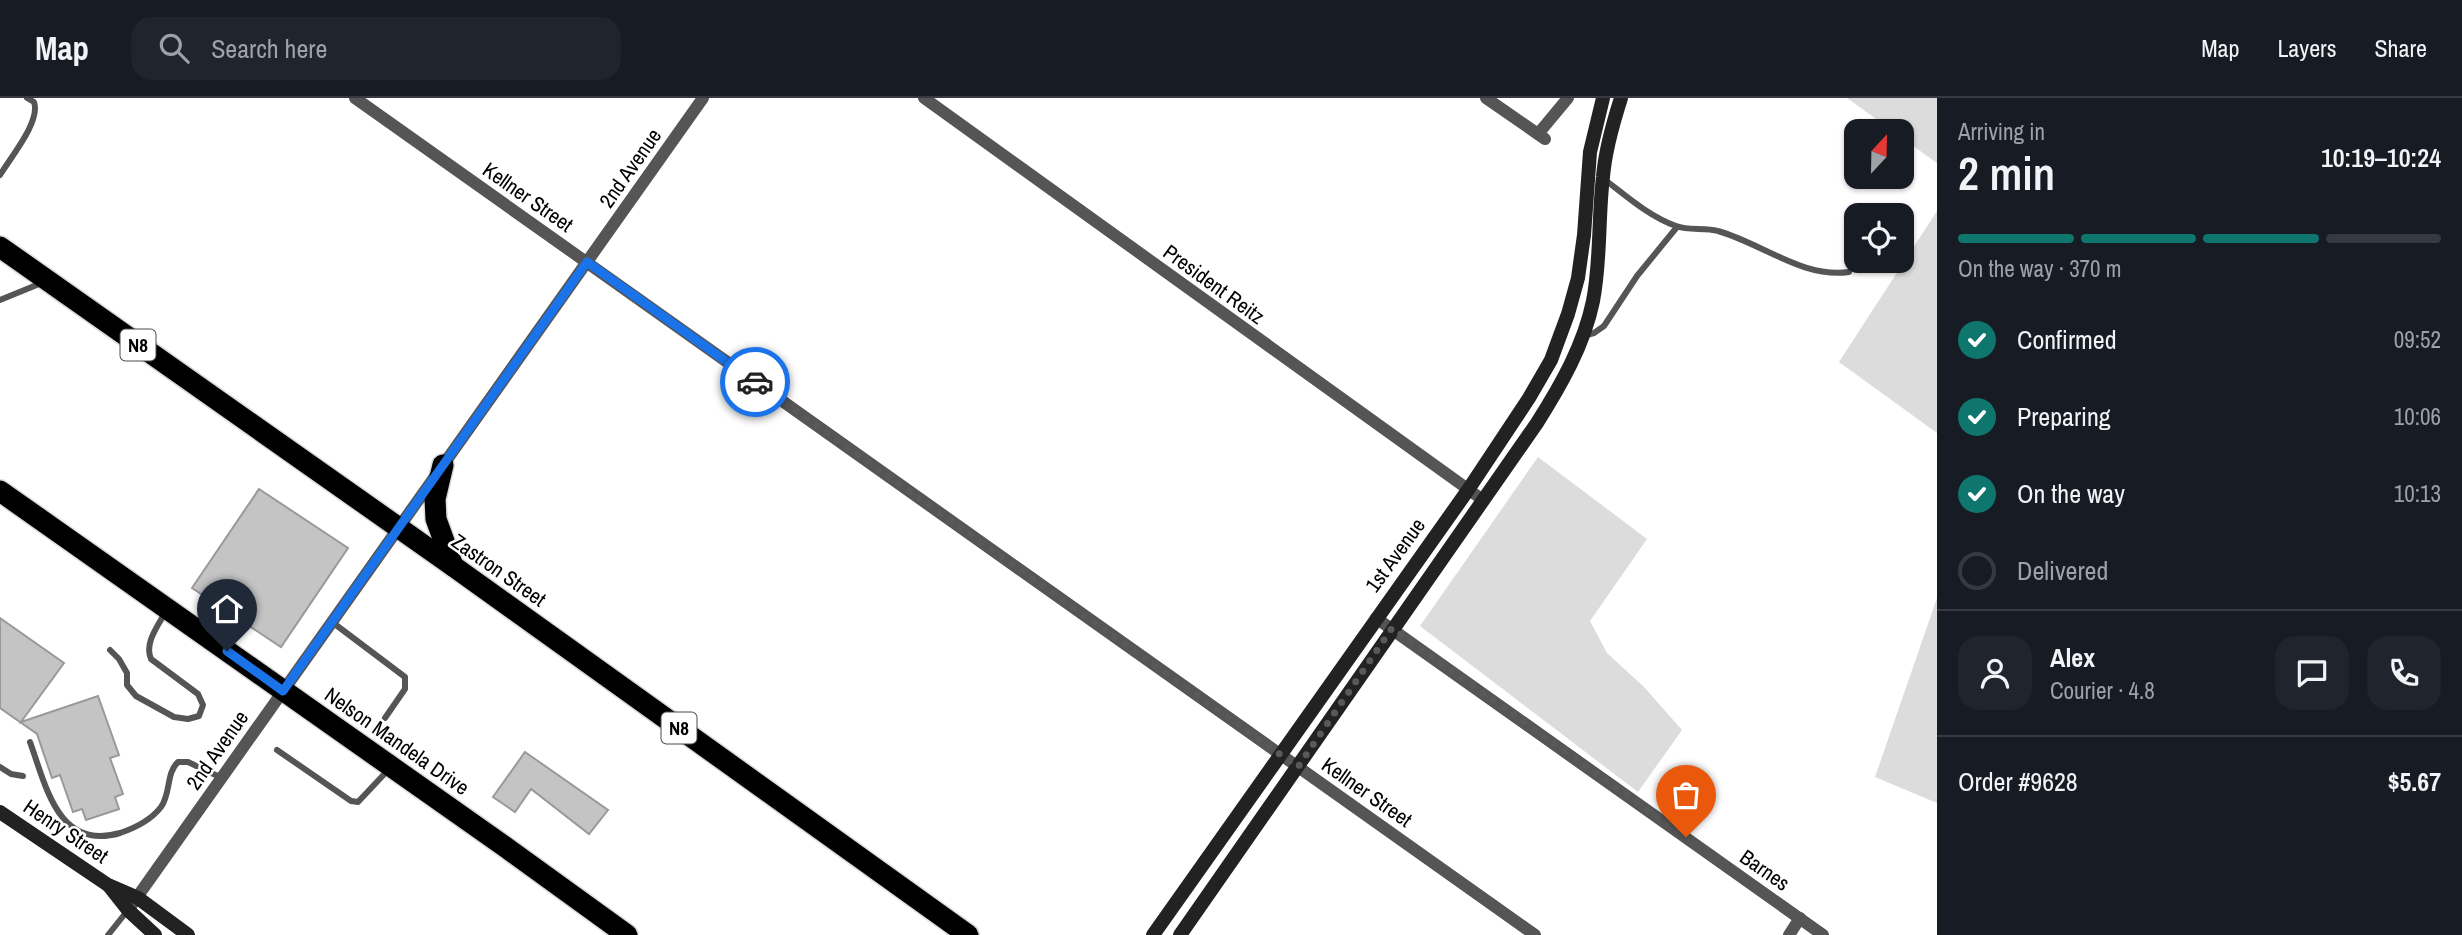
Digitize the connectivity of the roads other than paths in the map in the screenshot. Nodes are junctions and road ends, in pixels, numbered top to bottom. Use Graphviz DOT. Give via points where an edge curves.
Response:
graph roads {
  1 [pos="27,98"];
  2 [pos="355,98"];
  3 [pos="703,98"];
  4 [pos="924,98"];
  5 [pos="1486,98"];
  6 [pos="1568,98"];
  7 [pos="1603,98"];
  8 [pos="1621,98"];
  9 [pos="0,175"];
  10 [pos="1602,178"];
  11 [pos="1677,227"];
  12 [pos="0,247"];
  13 [pos="587,262"];
  14 [pos="1844,273"];
  15 [pos="47,281"];
  16 [pos="0,300"];
  17 [pos="1559,339"];
  18 [pos="1580,342"];
  19 [pos="443,465"];
  20 [pos="1468,490"];
  21 [pos="0,491"];
  22 [pos="1483,500"];
  23 [pos="398,529"];
  24 [pos="453,566"];
  25 [pos="167,609"];
  26 [pos="1376,618"];
  27 [pos="332,622"];
  28 [pos="1392,628"];
  29 [pos="110,650"];
  30 [pos="283,691"];
  31 [pos="384,718"];
  32 [pos="30,742"];
  33 [pos="277,750"];
  34 [pos="1281,755"];
  35 [pos="0,767"];
  36 [pos="391,767"];
  37 [pos="1298,767"];
  38 [pos="23,776"];
  39 [pos="222,778"];
  40 [pos="0,812"];
  41 [pos="108,885"];
  42 [pos="138,898"];
  43 [pos="128,911"];
  44 [pos="1800,918"];
  45 [pos="108,935"];
  46 [pos="155,935"];
  47 [pos="188,935"];
  48 [pos="627,935"];
  49 [pos="968,935"];
  50 [pos="1153,935"];
  51 [pos="1180,935"];
  52 [pos="1535,935"];
  53 [pos="1789,935"];
  54 [pos="1823,935"];
  1 -- 9 [label="lane" via="37,110"];
  2 -- 13 [label="street, Kellner Street"];
  3 -- 13 [label="street, 2nd Avenue"];
  4 -- 20 [label="street, President Reitz"];
  5 -- 6 [label="street" via="1542,137"];
  7 -- 17 [label="street, 1st Avenue" via="1589,165 1578,278"];
  8 -- 10 [label="street, 1st Avenue"];
  10 -- 11 [label="lane"];
  10 -- 18 [label="street, 1st Avenue" via="1599,260"];
  11 -- 14 [label="lane" via="1714,230 1815,270"];
  11 -- 18 [label="lane" via="1604,326"];
  12 -- 15 [label="highway, Zastron Street / N8"];
  13 -- 19 [label="street, 2nd Avenue"];
  13 -- 34 [label="street, Kellner Street"];
  15 -- 16 [label="lane"];
  15 -- 23 [label="highway, Zastron Street / N8"];
  17 -- 18 [label="street"];
  17 -- 20 [label="street, 1st Avenue" via="1529,398"];
  18 -- 22 [label="street, 1st Avenue" via="1551,400"];
  19 -- 23 [label="street, 2nd Avenue"];
  19 -- 24 [label="highway" via="435,499 436,519"];
  20 -- 22 [label="street, President Reitz"];
  20 -- 26 [label="street, 1st Avenue"];
  21 -- 25 [label="highway, Nelson Mandela Drive"];
  22 -- 28 [label="street, 1st Avenue"];
  23 -- 24 [label="highway, Zastron Street / N8"];
  23 -- 27 [label="street, 2nd Avenue"];
  24 -- 49 [label="highway, Zastron Street / N8"];
  25 -- 29 [label="lane" via="147,651 151,659 198,694 199,716 174,717 136,696"];
  25 -- 30 [label="highway, Nelson Mandela Drive"];
  26 -- 28 [label="street, Barnes"];
  26 -- 34 [label="street, 1st Avenue"];
  27 -- 30 [label="street, 2nd Avenue"];
  27 -- 31 [label="lane" via="405,677 405,689"];
  28 -- 37 [label="street, 1st Avenue"];
  28 -- 44 [label="street, Barnes"];
  30 -- 36 [label="highway, Nelson Mandela Drive"];
  30 -- 39 [label="street, 2nd Avenue"];
  32 -- 39 [label="lane" via="62,819 94,837 131,830 153,816 163,805 178,762"];
  33 -- 36 [label="lane" via="351,801 358,802"];
  34 -- 37 [label="street, Kellner Street"];
  34 -- 50 [label="street, 1st Avenue"];
  35 -- 38 [label="lane"];
  36 -- 48 [label="highway, Nelson Mandela Drive"];
  37 -- 51 [label="street, 1st Avenue"];
  37 -- 52 [label="street, Kellner Street"];
  39 -- 42 [label="street, 2nd Avenue"];
  40 -- 41 [label="street, Henry Street"];
  41 -- 42 [label="street, Henry Street"];
  41 -- 43 [label="street, Henry Street"];
  42 -- 43 [label="street, 2nd Avenue"];
  42 -- 47 [label="street, Henry Street"];
  43 -- 45 [label="lane"];
  43 -- 46 [label="street, Henry Street"];
  44 -- 53 [label="street"];
  44 -- 54 [label="street, Barnes"];
}
